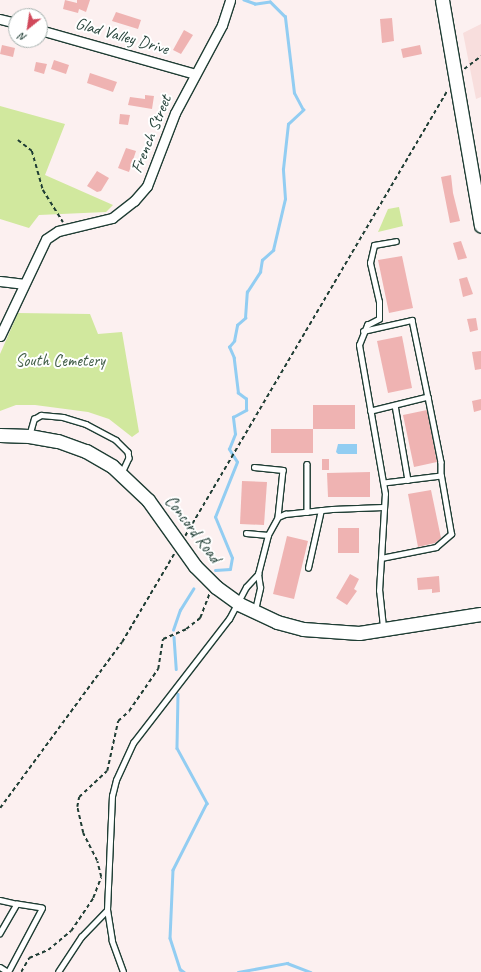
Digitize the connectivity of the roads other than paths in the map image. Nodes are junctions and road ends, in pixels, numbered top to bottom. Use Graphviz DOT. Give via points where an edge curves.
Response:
graph roads {
  1 [pos="230,0"];
  2 [pos="442,0"];
  3 [pos="48,32"];
  4 [pos="195,74"];
  5 [pos="481,226"];
  6 [pos="396,241"];
  7 [pos="0,281"];
  8 [pos="23,284"];
  9 [pos="363,332"];
  10 [pos="0,336"];
  11 [pos="428,397"];
  12 [pos="395,405"];
  13 [pos="370,411"];
  14 [pos="0,435"];
  15 [pos="29,436"];
  16 [pos="307,464"];
  17 [pos="254,467"];
  18 [pos="122,473"];
  19 [pos="441,476"];
  20 [pos="408,480"];
  21 [pos="384,484"];
  22 [pos="383,507"];
  23 [pos="321,510"];
  24 [pos="307,512"];
  25 [pos="278,517"];
  26 [pos="246,533"];
  27 [pos="268,535"];
  28 [pos="381,558"];
  29 [pos="308,568"];
  30 [pos="258,574"];
  31 [pos="239,604"];
  32 [pos="254,612"];
  33 [pos="481,614"];
  34 [pos="383,629"];
  35 [pos="0,900"];
  36 [pos="18,904"];
  37 [pos="107,910"];
  38 [pos="0,934"];
  39 [pos="0,967"];
  40 [pos="8,972"];
  41 [pos="58,972"];
  42 [pos="124,972"];
  1 -- 4 [label="street, French Street" via="222,25"];
  2 -- 5 [label="main road"];
  3 -- 4 [label="street, Glad Valley Drive"];
  4 -- 8 [label="street, French Street" via="172,120 152,178 141,194 112,218 51,234"];
  6 -- 9 [label="lane" via="374,246 370,263 379,302 379,319 371,322"];
  7 -- 8 [label="street"];
  8 -- 10 [label="street, French Street"];
  9 -- 11 [label="lane" via="412,320"];
  9 -- 13 [label="lane" via="359,345"];
  11 -- 12 [label="lane"];
  11 -- 19 [label="lane" via="442,462"];
  12 -- 13 [label="lane"];
  12 -- 20 [label="lane"];
  13 -- 21 [label="lane"];
  14 -- 15 [label="main road, Concord Road"];
  15 -- 18 [label="main road, Concord Road" via="73,446 99,458"];
  15 -- 18 [label="lane" via="34,419 40,415 63,417 86,424 116,440 128,452 129,458"];
  16 -- 24 [label="lane"];
  17 -- 25 [label="lane" via="283,470"];
  18 -- 31 [label="main road, Concord Road" via="148,500 200,571"];
  19 -- 20 [label="lane"];
  19 -- 28 [label="lane" via="451,534 436,547"];
  20 -- 21 [label="lane"];
  21 -- 22 [label="lane"];
  22 -- 23 [label="lane"];
  22 -- 28 [label="lane"];
  23 -- 24 [label="lane"];
  23 -- 29 [label="lane"];
  24 -- 25 [label="lane"];
  25 -- 27 [label="lane"];
  26 -- 27 [label="lane"];
  27 -- 30 [label="lane"];
  28 -- 34 [label="lane" via="379,591"];
  30 -- 31 [label="lane" via="246,587"];
  30 -- 32 [label="lane" via="260,588"];
  31 -- 32 [label="main road, Concord Road"];
  31 -- 37 [label="lane" via="133,743 122,763 112,796"];
  32 -- 34 [label="main road, Concord Road" via="303,629 359,633"];
  33 -- 34 [label="main road, Concord Road"];
  35 -- 36 [label="lane"];
  36 -- 38 [label="lane"];
  36 -- 40 [label="lane" via="42,908"];
  37 -- 41 [label="lane" via="81,937"];
  37 -- 42 [label="lane" via="112,941"];
  39 -- 40 [label="lane"];
}
